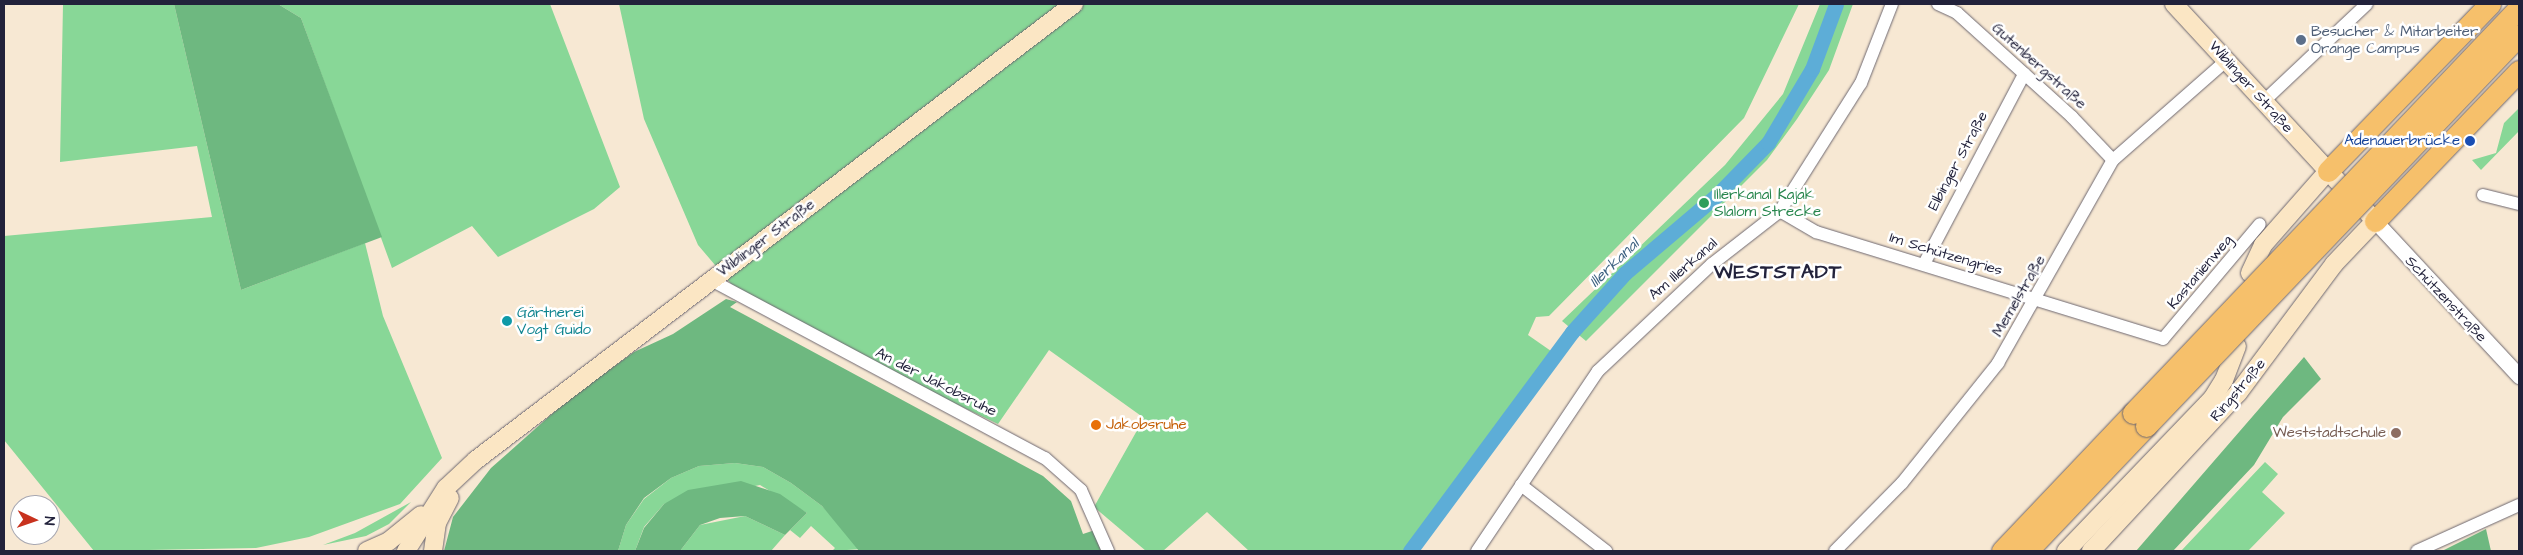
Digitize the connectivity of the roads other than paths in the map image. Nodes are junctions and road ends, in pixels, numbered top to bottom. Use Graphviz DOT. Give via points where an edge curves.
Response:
graph roads {
  1 [pos="1074,4"];
  2 [pos="1892,4"];
  3 [pos="1938,4"];
  4 [pos="2174,4"];
  5 [pos="2367,4"];
  6 [pos="2490,4"];
  7 [pos="2519,8"];
  8 [pos="2519,35"];
  9 [pos="2227,60"];
  10 [pos="2519,71"];
  11 [pos="2024,74"];
  12 [pos="2264,101"];
  13 [pos="2113,160"];
  14 [pos="2333,176"];
  15 [pos="2483,195"];
  16 [pos="2519,204"];
  17 [pos="1780,211"];
  18 [pos="2370,216"];
  19 [pos="2260,224"];
  20 [pos="1924,264"];
  21 [pos="2250,273"];
  22 [pos="711,280"];
  23 [pos="2037,299"];
  24 [pos="2163,339"];
  25 [pos="2237,346"];
  26 [pos="2519,376"];
  27 [pos="2139,420"];
  28 [pos="461,475"];
  29 [pos="1521,485"];
  30 [pos="435,503"];
  31 [pos="2519,505"];
  32 [pos="367,551"];
  33 [pos="406,551"];
  34 [pos="433,551"];
  35 [pos="1108,551"];
  36 [pos="1477,551"];
  37 [pos="1606,551"];
  38 [pos="1835,551"];
  39 [pos="2002,551"];
  40 [pos="2028,551"];
  41 [pos="2066,551"];
  42 [pos="2091,551"];
  43 [pos="2417,551"];
  1 -- 22 [label="main road, Wiblinger Straße"];
  2 -- 17 [label="street, Am Illerkanal" via="1861,82"];
  3 -- 11 [label="street, Gutenbergstraße" via="1958,13"];
  4 -- 9 [label="main road, Wiblinger Straße"];
  5 -- 12 [label="street"];
  6 -- 14 [label="highway"];
  7 -- 27 [label="highway, bridge"];
  8 -- 27 [label="highway, bridge"];
  9 -- 12 [label="main road, Wiblinger Straße"];
  9 -- 13 [label="street, Memelstraße"];
  10 -- 18 [label="highway"];
  11 -- 13 [label="street, Gutenbergstraße"];
  11 -- 20 [label="street, Elbinger Straße"];
  12 -- 14 [label="main road, Wiblinger Straße"];
  13 -- 23 [label="street, Memelstraße"];
  14 -- 21 [label="main road" via="2263,245"];
  15 -- 16 [label="street"];
  17 -- 20 [label="street, Im Schützengries" via="1816,232"];
  17 -- 29 [label="street, Am Illerkanal" via="1712,264 1598,371"];
  18 -- 26 [label="street, Schützenstraße"];
  18 -- 42 [label="main road, Ringstraße" via="2238,393"];
  19 -- 24 [label="street, Kastanienweg"];
  20 -- 23 [label="street, Im Schützengries"];
  22 -- 28 [label="main road, Wiblinger Straße"];
  22 -- 35 [label="street, An der Jakobsruhe" via="1045,458 1081,490"];
  23 -- 24 [label="street, Im Schützengries" via="2124,331"];
  23 -- 38 [label="street, Memelstraße" via="1960,416 1902,484"];
  25 -- 41 [label="main road, Ringstraße" via="2229,372 2212,399"];
  27 -- 39 [label="highway"];
  27 -- 40 [label="highway"];
  28 -- 30 [label="main road, Wiblinger Straße"];
  28 -- 34 [label="main road, Wiblinger Straße" via="438,523"];
  29 -- 36 [label="street, Am Illerkanal"];
  29 -- 37 [label="street"];
  30 -- 32 [label="main road" via="389,541"];
  30 -- 33 [label="main road, Wiblinger Straße"];
  31 -- 43 [label="street"];
}
